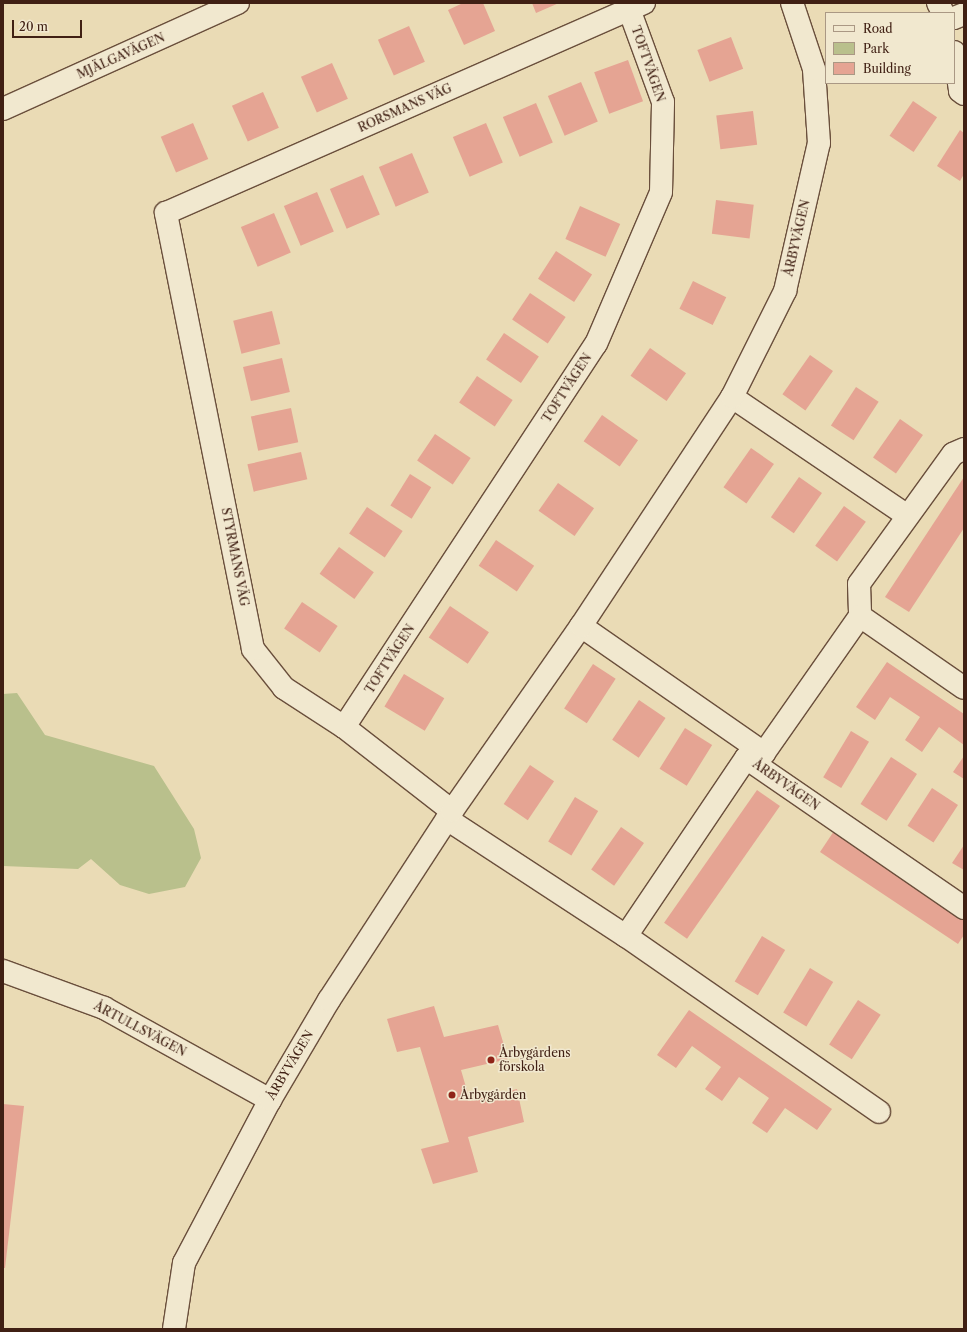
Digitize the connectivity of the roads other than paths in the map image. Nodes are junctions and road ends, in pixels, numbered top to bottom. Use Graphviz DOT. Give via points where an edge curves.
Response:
graph roads {
  1 [pos="238,3"];
  2 [pos="792,3"];
  3 [pos="636,6"];
  4 [pos="955,58"];
  5 [pos="820,68"];
  6 [pos="964,94"];
  7 [pos="3,109"];
  8 [pos="166,213"];
  9 [pos="732,397"];
  10 [pos="964,449"];
  11 [pos="906,516"];
  12 [pos="860,616"];
  13 [pos="581,626"];
  14 [pos="964,688"];
  15 [pos="344,727"];
  16 [pos="755,755"];
  17 [pos="450,815"];
  18 [pos="964,908"];
  19 [pos="626,936"];
  20 [pos="3,971"];
  21 [pos="270,1100"];
  22 [pos="879,1112"];
  23 [pos="174,1329"];
  1 -- 7 [label="street, MJÄLGAVÄGEN"];
  2 -- 5 [label="street, ÅRBYVÄGEN"];
  3 -- 8 [label="street, RORSMANS VÄG"];
  3 -- 15 [label="street, TOFTVÄGEN" via="663,102 661,192 596,344"];
  4 -- 6 [label="street" via="960,91"];
  5 -- 9 [label="street, ÅRBYVÄGEN" via="819,143 785,291"];
  8 -- 15 [label="street, STYRMANS VÄG" via="253,649 284,688"];
  9 -- 11 [label="street"];
  9 -- 13 [label="street, ÅRBYVÄGEN"];
  10 -- 11 [label="street" via="954,454"];
  11 -- 12 [label="street" via="860,584"];
  12 -- 14 [label="street"];
  12 -- 16 [label="street, ÅRBYVÄGEN"];
  13 -- 16 [label="street, ÅRBYVÄGEN"];
  13 -- 17 [label="street, ÅRBYVÄGEN"];
  15 -- 17 [label="street, STYRMANS VÄG"];
  16 -- 18 [label="street, ÅRBYVÄGEN"];
  16 -- 19 [label="street, ÅRBYVÄGEN"];
  17 -- 19 [label="street"];
  17 -- 21 [label="street, ÅRBYVÄGEN" via="329,1000"];
  19 -- 22 [label="street"];
  20 -- 21 [label="street, ÅRTULLSVÄGEN" via="104,1008"];
  21 -- 23 [label="street, ÅRBYVÄGEN" via="184,1263"];
}
